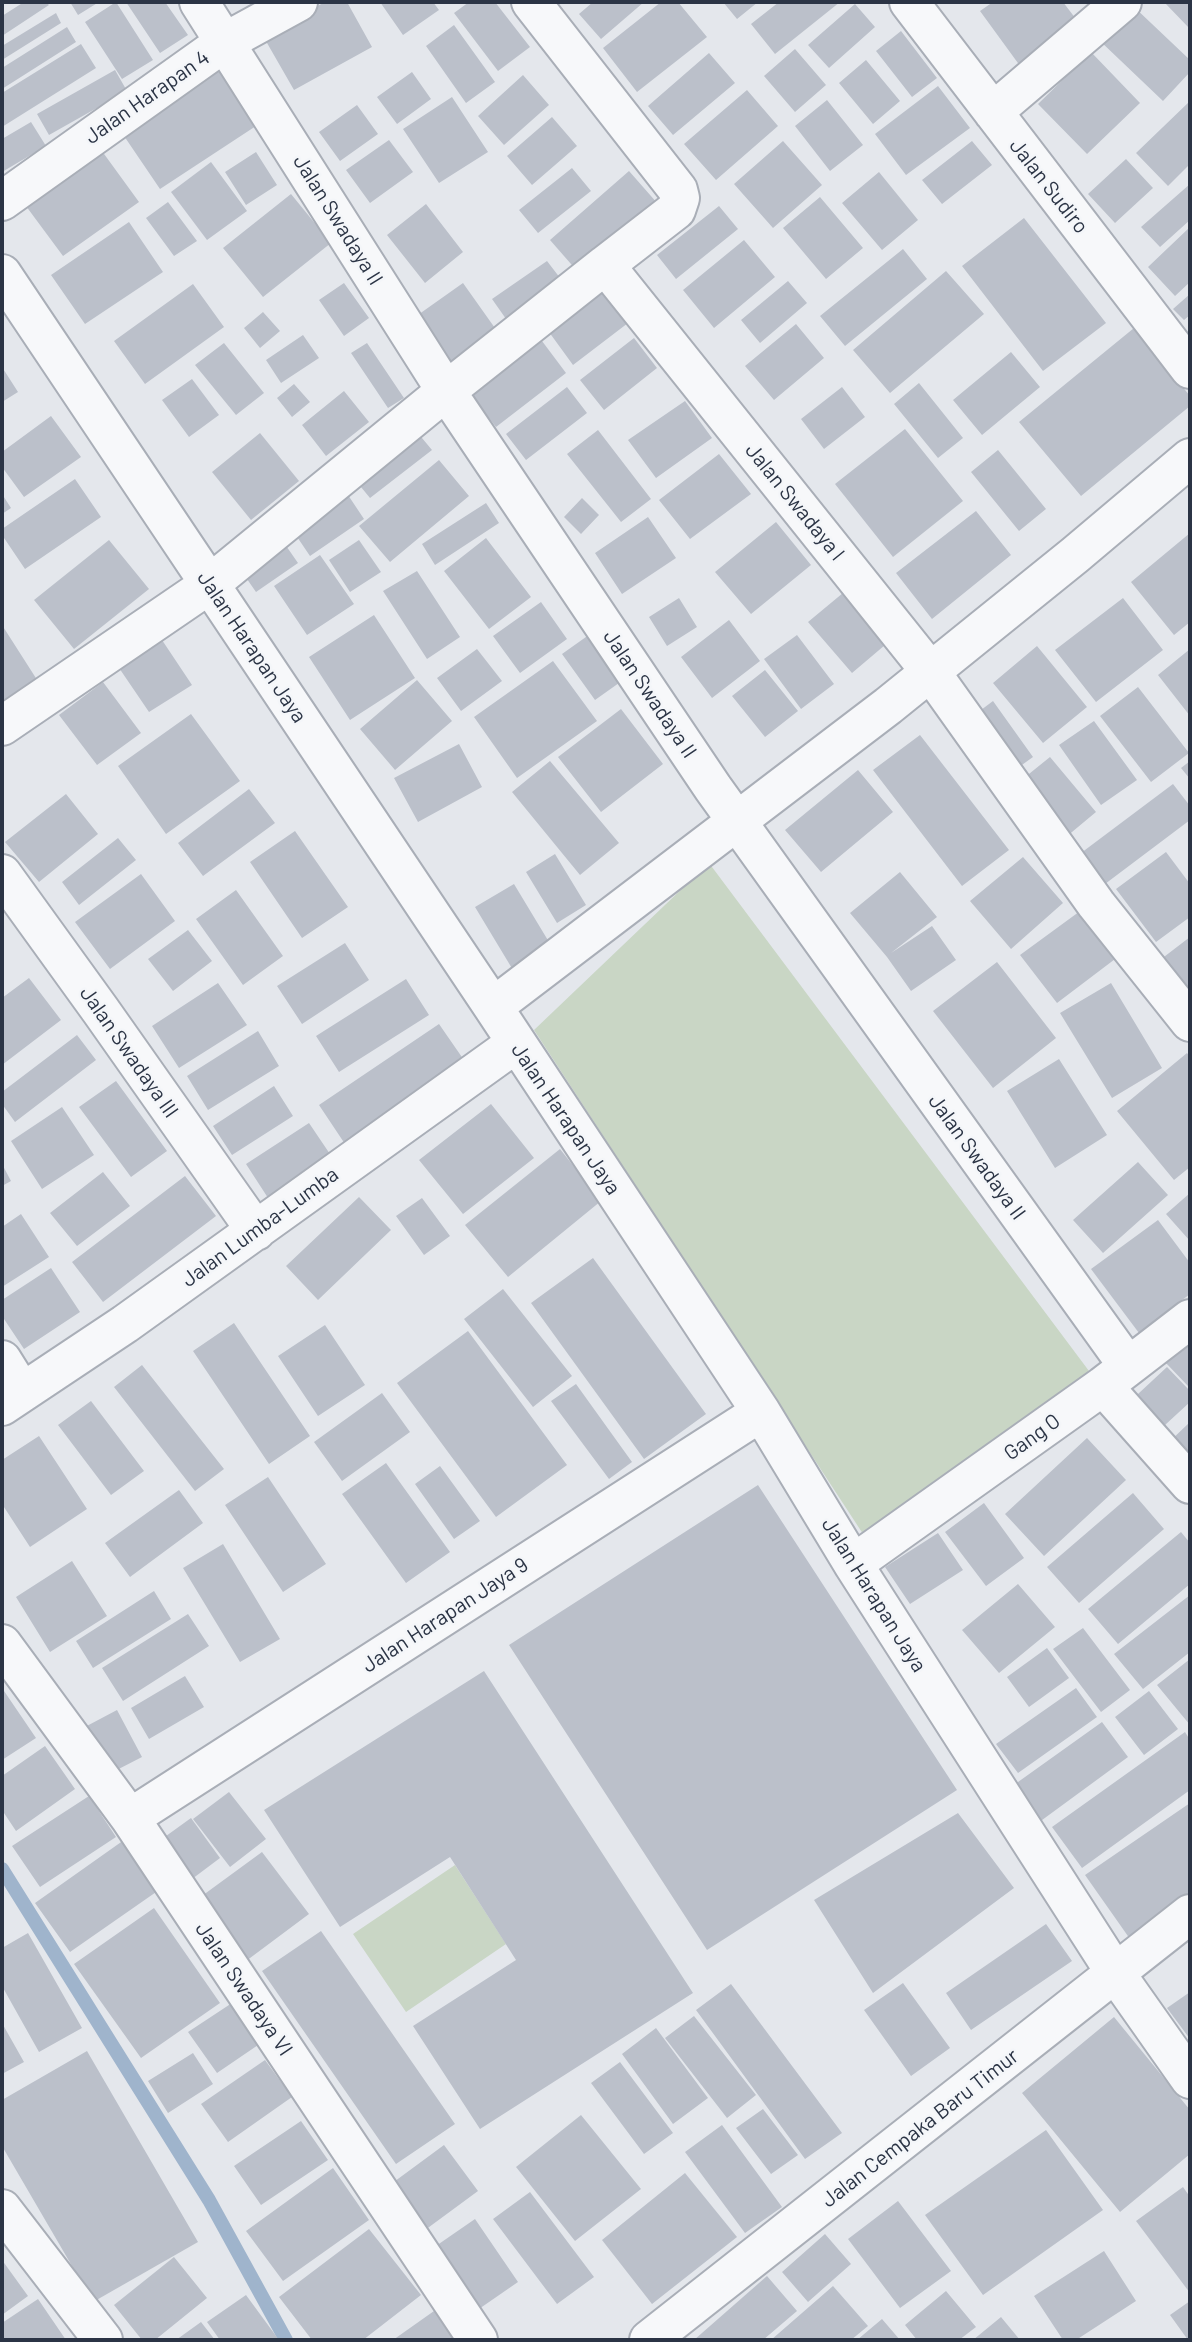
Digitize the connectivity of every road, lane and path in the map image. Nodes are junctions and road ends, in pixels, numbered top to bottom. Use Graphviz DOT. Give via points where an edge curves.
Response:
graph roads {
  1 [pos="200,2"];
  2 [pos="298,2"];
  3 [pos="531,2"];
  4 [pos="909,2"];
  5 [pos="1122,2"];
  6 [pos="225,42"];
  7 [pos="993,112"];
  8 [pos="2,201"];
  9 [pos="606,265"];
  10 [pos="2,274"];
  11 [pos="1190,369"];
  12 [pos="446,391"];
  13 [pos="1190,458"];
  14 [pos="210,584"];
  15 [pos="930,671"];
  16 [pos="2,726"];
  17 [pos="736,821"];
  18 [pos="2,874"];
  19 [pos="493,1007"];
  20 [pos="1190,1022"];
  21 [pos="515,1044"];
  22 [pos="256,1231"];
  23 [pos="1190,1319"];
  24 [pos="2,1360"];
  25 [pos="1115,1376"];
  26 [pos="12,1399"];
  27 [pos="761,1412"];
  28 [pos="1190,1484"];
  29 [pos="853,1563"];
  30 [pos="2,1644"];
  31 [pos="130,1818"];
  32 [pos="1190,1914"];
  33 [pos="1116,1974"];
  34 [pos="1190,2079"];
  35 [pos="2,2209"];
  36 [pos="98,2339"];
  37 [pos="478,2340"];
  38 [pos="649,2340"];
  1 -- 6 [label="street, Jalan Swadaya II"];
  2 -- 6 [label="street, Jalan Harapan 4"];
  3 -- 9 [label="street" via="678,190 676,210"];
  4 -- 7 [label="street, Jalan Sudiro"];
  5 -- 7 [label="street"];
  6 -- 8 [label="street, Jalan Harapan 4"];
  6 -- 12 [label="street, Jalan Swadaya II"];
  7 -- 11 [label="street, Jalan Sudiro"];
  9 -- 12 [label="street"];
  9 -- 15 [label="street, Jalan Swadaya I"];
  10 -- 14 [label="street, Jalan Harapan Jaya"];
  12 -- 14 [label="street"];
  12 -- 17 [label="street, Jalan Swadaya II"];
  13 -- 15 [label="street"];
  14 -- 16 [label="street"];
  14 -- 19 [label="street, Jalan Harapan Jaya"];
  15 -- 17 [label="street"];
  15 -- 20 [label="street, Jalan Swadaya I" via="1096,904"];
  17 -- 19 [label="street"];
  17 -- 25 [label="street, Jalan Swadaya II"];
  18 -- 22 [label="street, Jalan Swadaya III"];
  19 -- 21 [label="street, Jalan Harapan Jaya"];
  21 -- 22 [label="street, Jalan Lumba-Lumba"];
  21 -- 27 [label="street, Jalan Harapan Jaya"];
  22 -- 26 [label="street, Jalan Lumba-Lumba"];
  23 -- 25 [label="street, Gang O"];
  24 -- 26 [label="street"];
  25 -- 28 [label="street"];
  25 -- 29 [label="street, Gang O"];
  27 -- 29 [label="street, Jalan Harapan Jaya"];
  27 -- 31 [label="street, Jalan Harapan Jaya 9"];
  29 -- 33 [label="street, Jalan Harapan Jaya"];
  30 -- 31 [label="street, Jalan Swadaya VI"];
  31 -- 37 [label="street, Jalan Swadaya VI"];
  32 -- 33 [label="street, Jalan Cempaka Baru Timur"];
  33 -- 34 [label="street, Jalan Harapan Jaya"];
  33 -- 38 [label="street, Jalan Cempaka Baru Timur"];
  35 -- 36 [label="street"];
}
